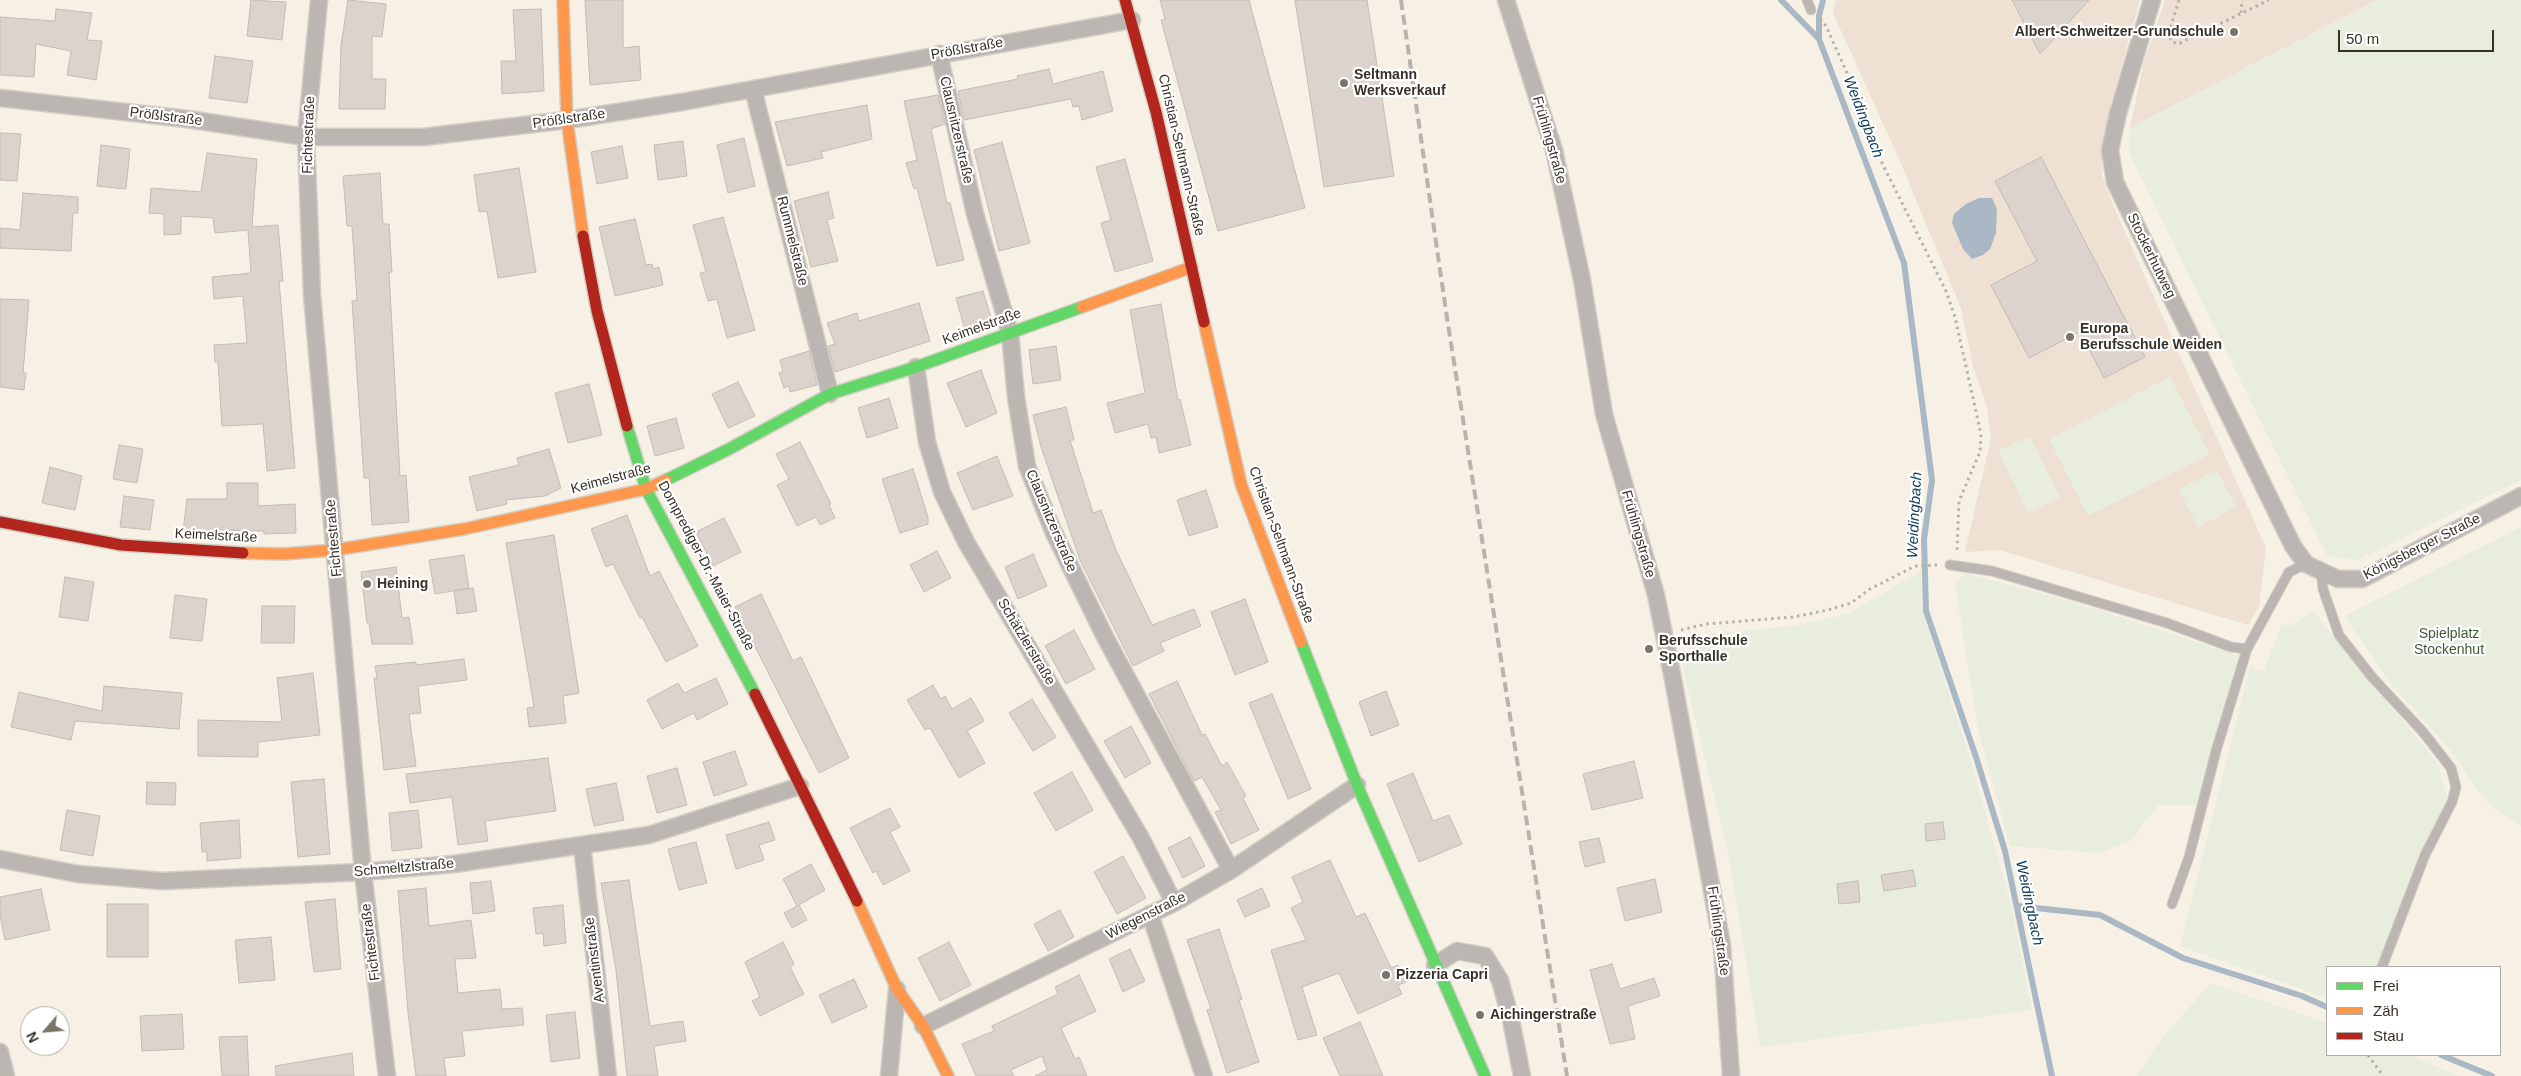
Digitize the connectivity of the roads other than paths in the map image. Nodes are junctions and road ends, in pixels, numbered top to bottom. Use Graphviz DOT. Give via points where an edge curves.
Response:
graph roads {
  1 [pos="319,0"];
  2 [pos="563,0"];
  3 [pos="1125,0"];
  4 [pos="1506,0"];
  5 [pos="1807,0"];
  6 [pos="2152,0"];
  7 [pos="1811,10"];
  8 [pos="1132,20"];
  9 [pos="939,54"];
  10 [pos="754,89"];
  11 [pos="0,98"];
  12 [pos="567,120"];
  13 [pos="306,138"];
  14 [pos="1192,267"];
  15 [pos="1010,333"];
  16 [pos="916,367"];
  17 [pos="830,394"];
  18 [pos="646,489"];
  19 [pos="2521,496"];
  20 [pos="0,522"];
  21 [pos="335,550"];
  22 [pos="2306,564"];
  23 [pos="1950,565"];
  24 [pos="2320,571"];
  25 [pos="2247,649"];
  26 [pos="1357,785"];
  27 [pos="800,786"];
  28 [pos="582,845"];
  29 [pos="0,858"];
  30 [pos="1231,870"];
  31 [pos="363,872"];
  32 [pos="1174,903"];
  33 [pos="2172,904"];
  34 [pos="1150,914"];
  35 [pos="1435,965"];
  36 [pos="2382,966"];
  37 [pos="897,989"];
  38 [pos="923,1026"];
  39 [pos="0,1052"];
  40 [pos="6,1076"];
  41 [pos="387,1076"];
  42 [pos="608,1076"];
  43 [pos="889,1076"];
  44 [pos="948,1076"];
  45 [pos="1204,1076"];
  46 [pos="1485,1076"];
  47 [pos="1522,1076"];
  48 [pos="1731,1076"];
  1 -- 13 [label="street, Fichtestraße"];
  2 -- 12 [label="street, Domprediger-Dr.-Maier-Straße"];
  3 -- 8 [label="street, Christian-Seltmann-Straße"];
  4 -- 48 [label="street, Frühlingstraße" via="1554,150 1582,280 1604,414 1656,595 1722,945"];
  5 -- 7 [label="lane"];
  6 -- 22 [label="street, Stockerhutweg" via="2110,150 2115,182 2293,546"];
  8 -- 9 [label="street, Prößlstraße"];
  8 -- 14 [label="street, Christian-Seltmann-Straße"];
  9 -- 10 [label="street, Prößlstraße"];
  9 -- 15 [label="street, Clausnitzerstraße" via="975,214"];
  10 -- 12 [label="street, Prößlstraße"];
  10 -- 17 [label="street, Rummelstraße"];
  11 -- 13 [label="street, Prößlstraße" via="187,119"];
  12 -- 13 [label="street, Prößlstraße" via="423,136"];
  12 -- 18 [label="street, Domprediger-Dr.-Maier-Straße" via="597,311"];
  13 -- 21 [label="street, Fichtestraße" via="312,295"];
  14 -- 15 [label="street, Keimelstraße"];
  14 -- 26 [label="street, Christian-Seltmann-Straße" via="1241,484"];
  15 -- 16 [label="street, Keimelstraße"];
  15 -- 30 [label="street, Clausnitzerstraße" via="1027,466 1054,533 1105,636"];
  16 -- 17 [label="street, Keimelstraße"];
  16 -- 32 [label="street, Schätzlerstraße" via="927,442 942,492 966,542 1141,838"];
  17 -- 18 [label="street, Keimelstraße" via="728,450"];
  18 -- 21 [label="street, Keimelstraße" via="464,529"];
  18 -- 27 [label="street, Domprediger-Dr.-Maier-Straße" via="729,642"];
  19 -- 24 [label="street, Königsberger Straße" via="2362,579 2338,579"];
  20 -- 21 [label="street, Keimelstraße" via="121,545 228,554"];
  21 -- 31 [label="street, Fichtestraße"];
  22 -- 24 [label="street, Stockerhutweg"];
  22 -- 25 [label="lane" via="2290,572"];
  23 -- 25 [label="lane" via="1992,571"];
  24 -- 36 [label="lane" via="2339,635 2372,677 2429,739 2451,768 2456,787 2452,802 2425,855"];
  25 -- 33 [label="lane" via="2189,857"];
  26 -- 30 [label="street, Wiegenstraße"];
  26 -- 35 [label="street, Christian-Seltmann-Straße"];
  27 -- 28 [label="street, Schmeltzlstraße" via="649,836"];
  27 -- 37 [label="street, Domprediger-Dr.-Maier-Straße" via="840,862"];
  28 -- 31 [label="street, Schmeltzlstraße" via="454,864"];
  28 -- 42 [label="street, Aventinstraße"];
  29 -- 31 [label="street, Schmeltzlstraße" via="78,874 162,881"];
  30 -- 32 [label="street, Wiegenstraße"];
  31 -- 41 [label="street, Fichtestraße"];
  32 -- 34 [label="street, Wiegenstraße"];
  34 -- 38 [label="street, Wiegenstraße"];
  34 -- 45 [label="street"];
  35 -- 46 [label="street, Christian-Seltmann-Straße"];
  35 -- 47 [label="street" via="1457,950 1485,956 1500,980"];
  37 -- 38 [label="street, Domprediger-Dr.-Maier-Straße"];
  37 -- 43 [label="street"];
  38 -- 44 [label="street, Domprediger-Dr.-Maier-Straße"];
  39 -- 40 [label="street"];
}
